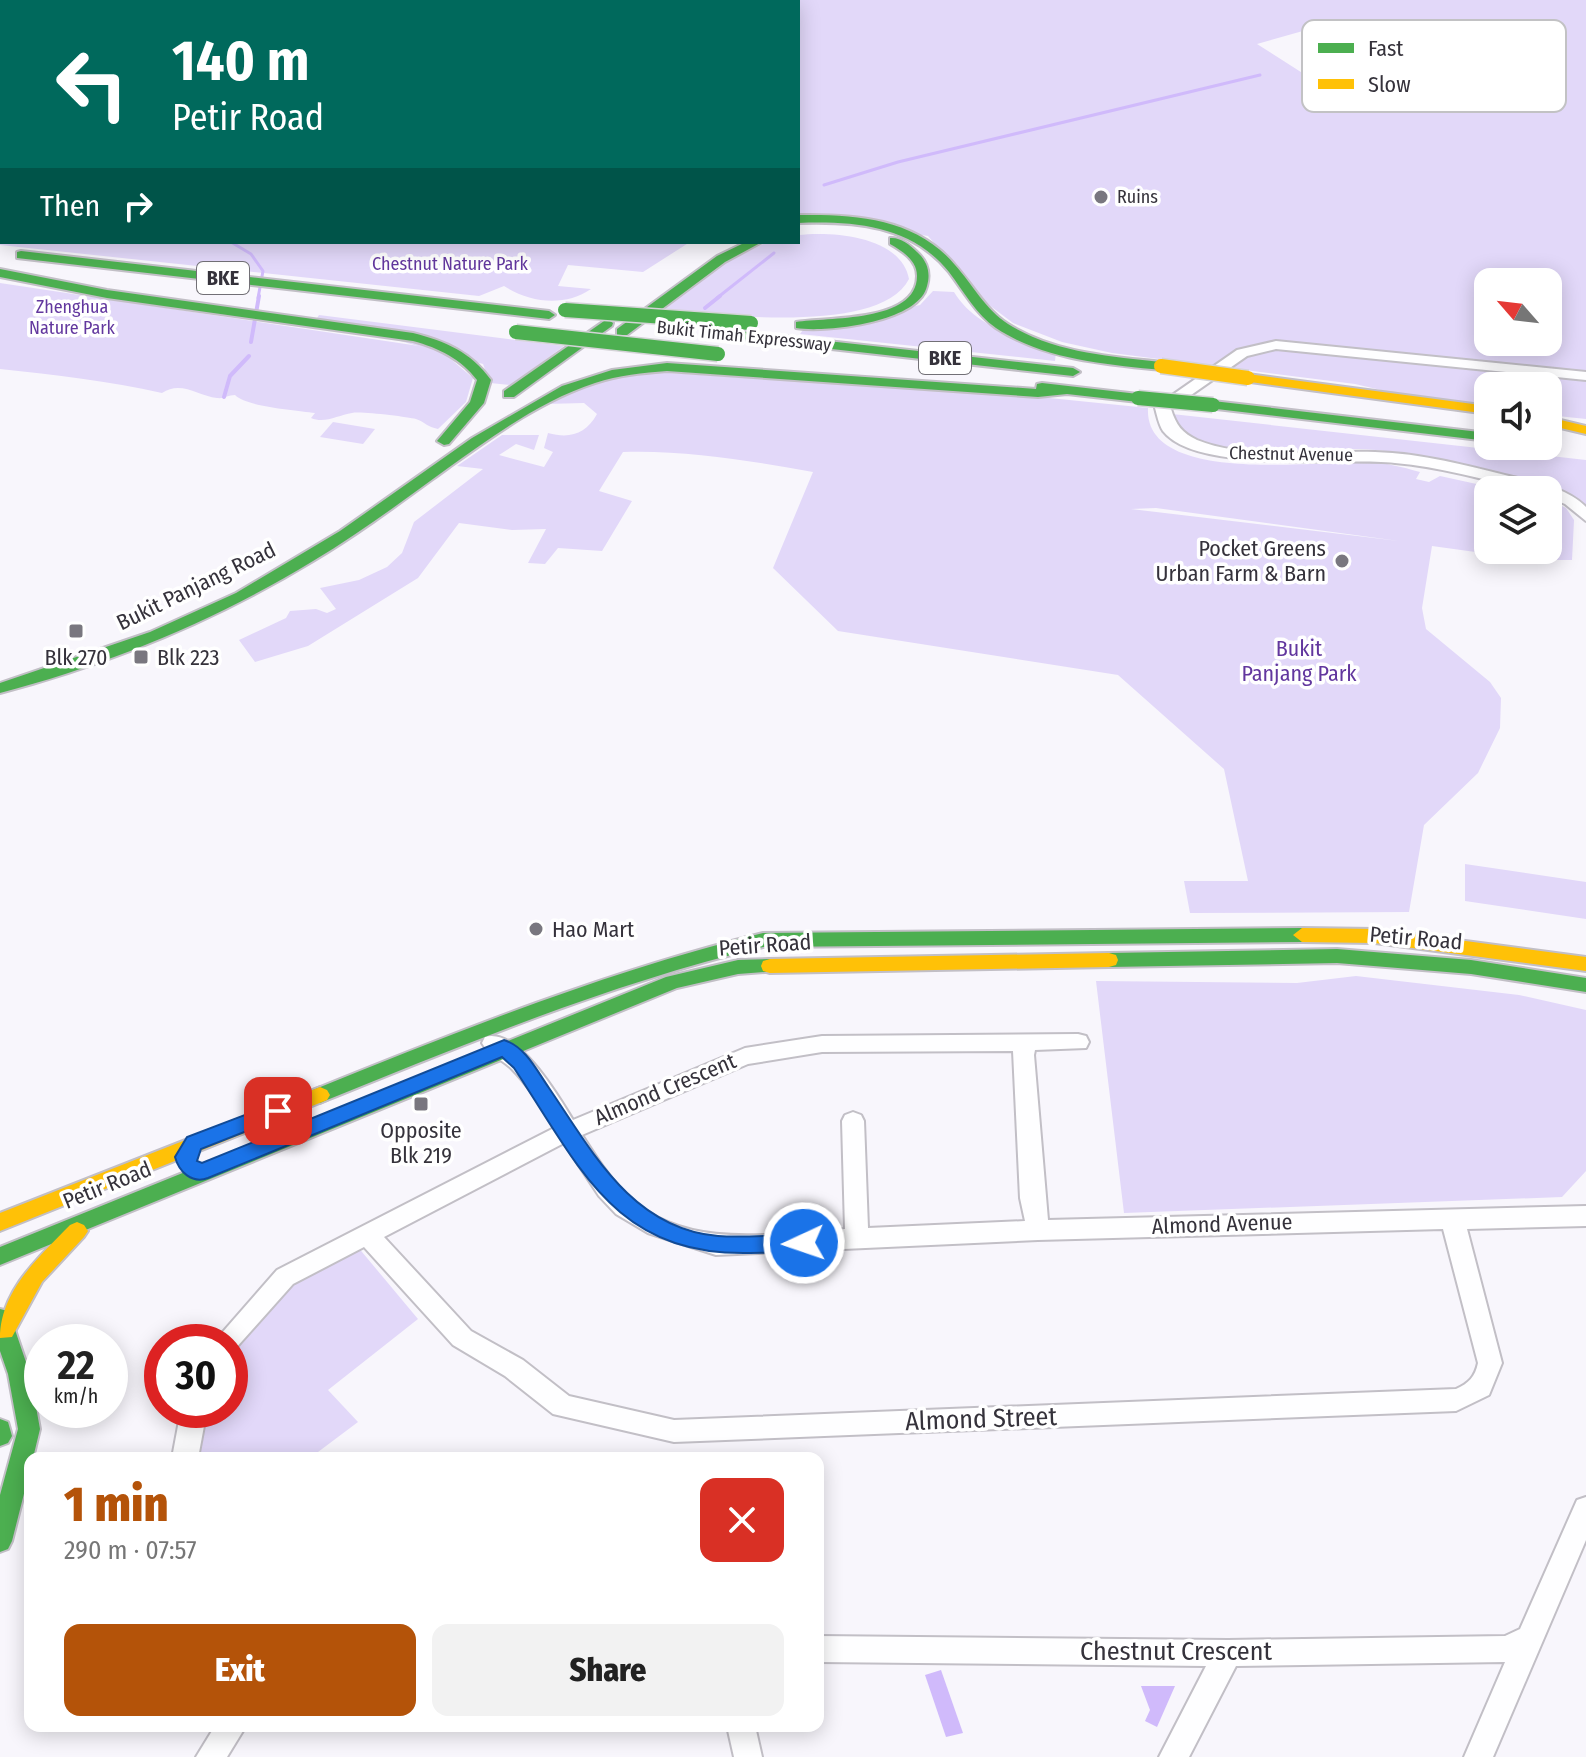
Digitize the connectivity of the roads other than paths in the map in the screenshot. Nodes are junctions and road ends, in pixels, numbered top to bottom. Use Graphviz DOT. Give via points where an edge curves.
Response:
graph roads {
  1 [pos="800,219"];
  2 [pos="800,231"];
  3 [pos="720,244"];
  4 [pos="752,244"];
  5 [pos="0,253"];
  6 [pos="0,272"];
  7 [pos="294,311"];
  8 [pos="423,320"];
  9 [pos="744,329"];
  10 [pos="508,331"];
  11 [pos="1157,374"];
  12 [pos="1586,376"];
  13 [pos="556,386"];
  14 [pos="1066,390"];
  15 [pos="1474,408"];
  16 [pos="1474,418"];
  17 [pos="1562,426"];
  18 [pos="1586,430"];
  19 [pos="1474,435"];
  20 [pos="1480,476"];
  21 [pos="1562,497"];
  22 [pos="338,515"];
  23 [pos="1586,516"];
  24 [pos="249,570"];
  25 [pos="0,688"];
  26 [pos="977,936"];
  27 [pos="984,960"];
  28 [pos="1586,964"];
  29 [pos="1586,985"];
  30 [pos="529,1012"];
  31 [pos="1078,1042"];
  32 [pos="450,1043"];
  33 [pos="1026,1044"];
  34 [pos="504,1048"];
  35 [pos="853,1121"];
  36 [pos="566,1131"];
  37 [pos="194,1143"];
  38 [pos="201,1173"];
  39 [pos="1586,1216"];
  40 [pos="92,1217"];
  41 [pos="1452,1218"];
  42 [pos="0,1222"];
  43 [pos="1038,1230"];
  44 [pos="369,1236"];
  45 [pos="857,1240"];
  46 [pos="0,1256"];
  47 [pos="2,1324"];
  48 [pos="242,1324"];
  49 [pos="191,1428"];
  50 [pos="0,1429"];
  51 [pos="0,1436"];
  52 [pos="186,1452"];
  53 [pos="1586,1509"];
  54 [pos="0,1541"];
  55 [pos="1532,1637"];
  56 [pos="824,1649"];
  57 [pos="1228,1653"];
  58 [pos="228,1732"];
  59 [pos="742,1732"];
  60 [pos="210,1757"];
  61 [pos="748,1757"];
  62 [pos="1173,1757"];
  63 [pos="1478,1757"];
  1 -- 11 [label="main road" via="856,220 902,231 942,257 984,314 1005,328 1057,348"];
  2 -- 9 [label="main road" via="851,230 889,239 919,259 925,275 922,289 892,312 858,322"];
  3 -- 7 [label="main road" via="438,445 477,403 484,380 465,356 434,341"];
  4 -- 13 [label="main road, Bukit Panjang Road" via="721,259"];
  5 -- 9 [label="main road, BKE, bridge" via="505,310"];
  6 -- 7 [label="main road, BKE"];
  7 -- 8 [label="main road, BKE"];
  9 -- 11 [label="main road, Bukit Timah Expressway / BKE"];
  10 -- 14 [label="main road, Bukit Timah Expressway / BKE, bridge"];
  11 -- 15 [label="main road, bridge" via="1248,378"];
  11 -- 16 [label="main road, Bukit Timah Expressway / BKE" via="1226,390"];
  12 -- 20 [label="street, Chestnut Avenue" via="1276,345 1242,353 1163,408 1166,425 1179,438 1223,453 1389,457"];
  13 -- 14 [label="main road" via="645,367 1038,393"];
  13 -- 25 [label="main road, Bukit Panjang Road" via="384,508 230,602 116,650"];
  14 -- 19 [label="main road, Bukit Timah Expressway / BKE, bridge"];
  17 -- 18 [label="main road"];
  21 -- 23 [label="street, Chestnut Avenue"];
  22 -- 24 [label="main road, Bukit Panjang Road"];
  26 -- 27 [label="main road" via="993,939 999,948"];
  26 -- 28 [label="main road, Petir Road" via="1375,936"];
  26 -- 30 [label="main road, Petir Road" via="763,940 688,956"];
  27 -- 29 [label="main road, Petir Road" via="1377,958"];
  27 -- 34 [label="main road, Petir Road" via="738,967 673,982"];
  30 -- 32 [label="main road, Petir Road"];
  30 -- 34 [label="street" via="511,1030"];
  31 -- 33 [label="street, Almond Crescent"];
  32 -- 34 [label="street" via="481,1041"];
  32 -- 37 [label="main road, Petir Road"];
  33 -- 36 [label="street, Almond Crescent" via="793,1046 745,1056"];
  33 -- 43 [label="street"];
  34 -- 36 [label="street, Almond Avenue" via="521,1063"];
  34 -- 38 [label="main road, Petir Road"];
  35 -- 45 [label="street"];
  36 -- 44 [label="street, Almond Crescent"];
  36 -- 45 [label="street, Almond Avenue" via="626,1208 664,1230 716,1245"];
  37 -- 38 [label="main road" via="186,1161"];
  37 -- 42 [label="main road, Petir Road"];
  38 -- 40 [label="main road, Petir Road"];
  39 -- 41 [label="street, Almond Avenue"];
  40 -- 46 [label="main road, Petir Road"];
  40 -- 47 [label="main road" via="46,1260"];
  41 -- 43 [label="street, Almond Avenue"];
  41 -- 44 [label="street, Almond Street" via="1490,1363 1487,1380 1474,1395 1456,1400 674,1431 562,1406 514,1368 462,1338"];
  43 -- 45 [label="street, Almond Avenue"];
  44 -- 48 [label="street, Almond Crescent" via="285,1277"];
  47 -- 54 [label="main road" via="19,1374 29,1429"];
  49 -- 52 [label="street"];
  50 -- 51 [label="main road"];
  53 -- 55 [label="street"];
  55 -- 57 [label="street, Chestnut Crescent" via="1507,1649"];
  55 -- 63 [label="street"];
  56 -- 57 [label="street, Chestnut Crescent"];
  57 -- 62 [label="street"];
  58 -- 60 [label="street"];
  59 -- 61 [label="street"];
}
